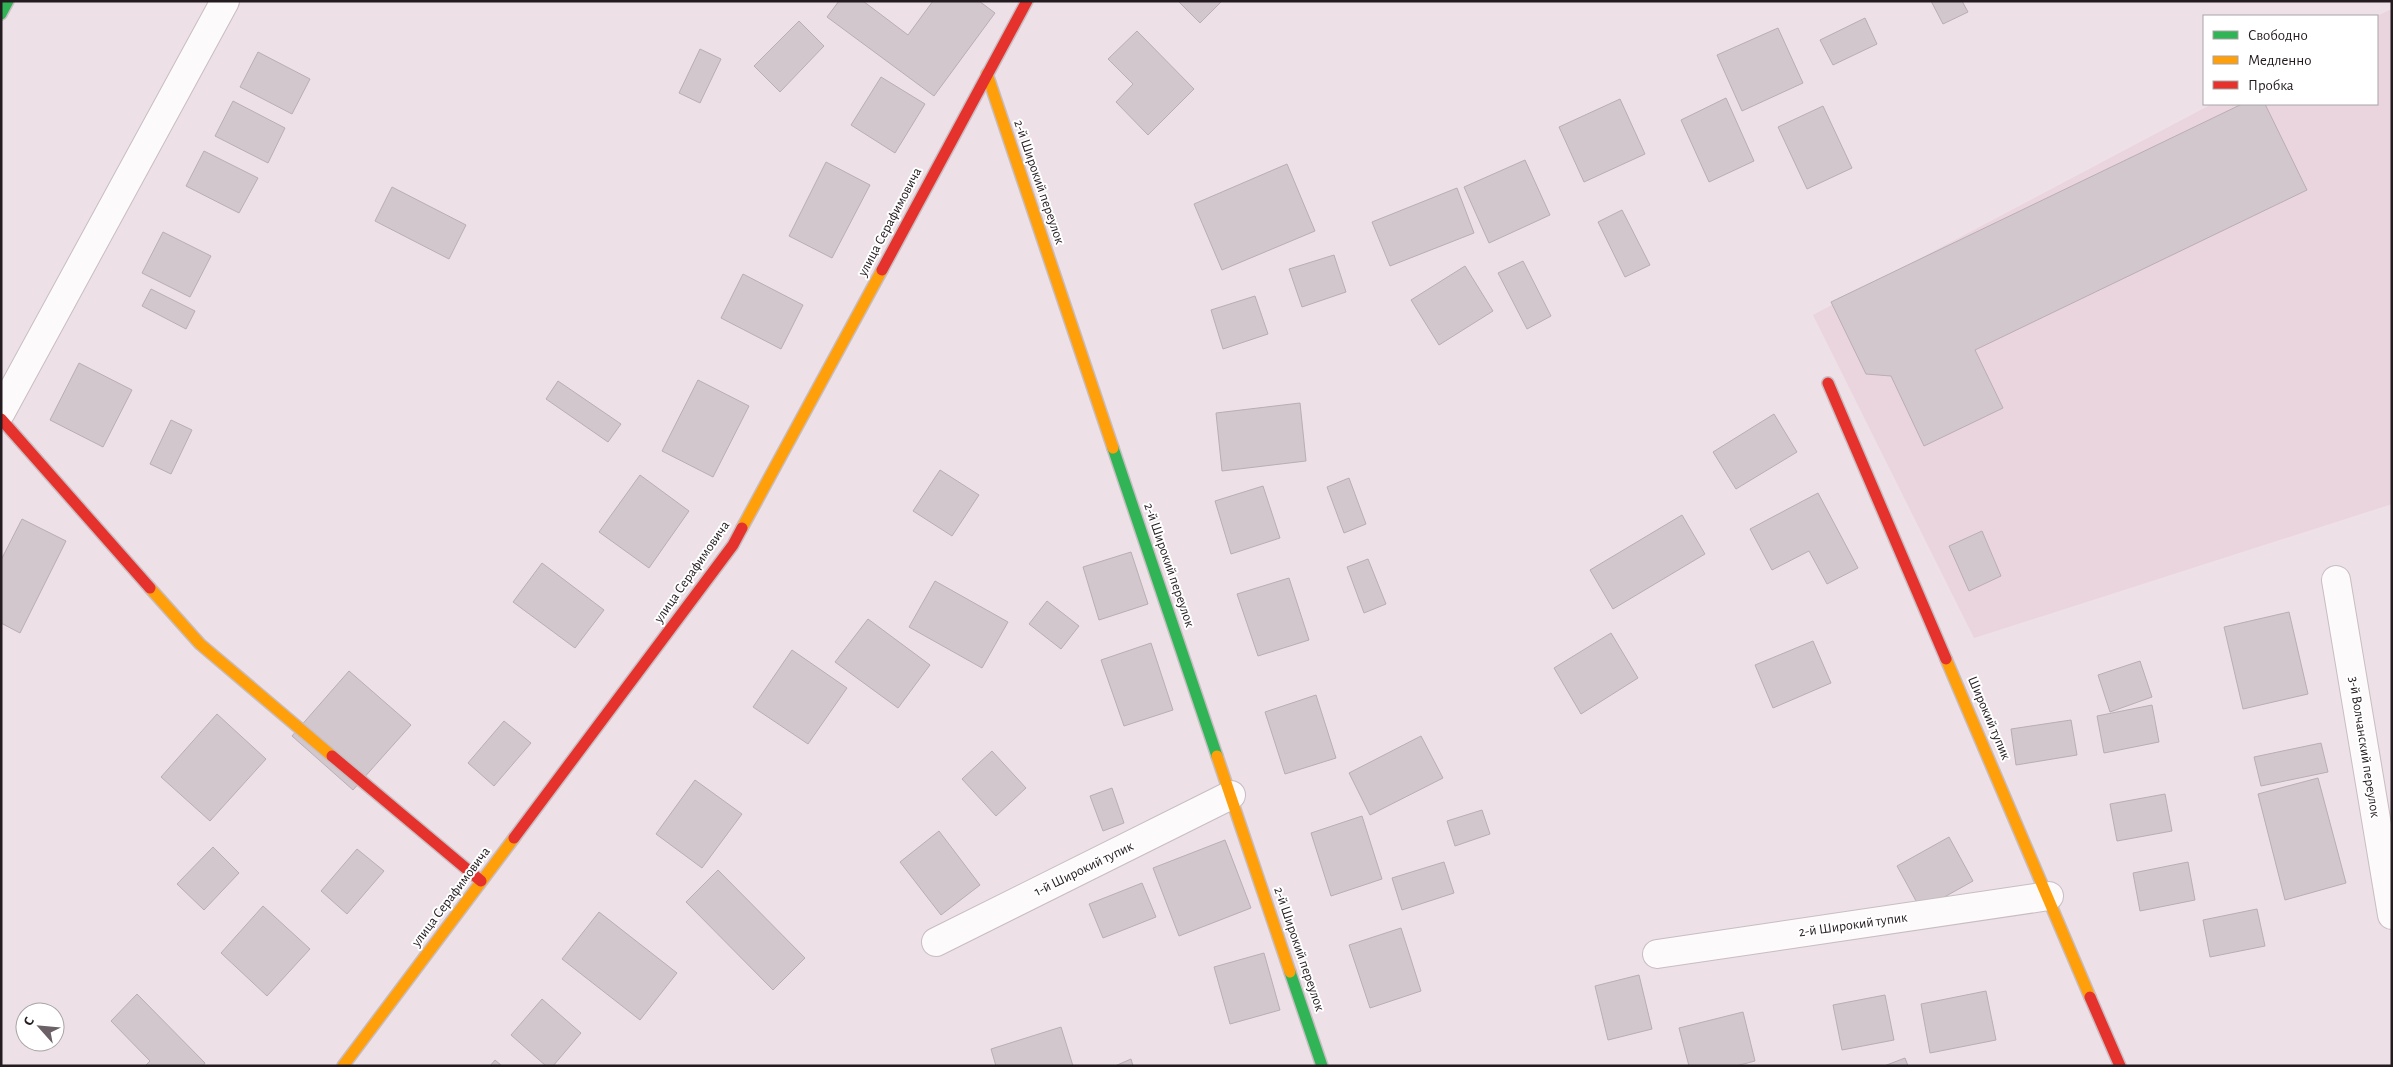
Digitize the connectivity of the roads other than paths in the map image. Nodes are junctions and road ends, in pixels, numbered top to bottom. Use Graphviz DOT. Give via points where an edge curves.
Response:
graph roads {
  1 [pos="8,1"];
  2 [pos="225,1"];
  3 [pos="1027,1"];
  4 [pos="1,14"];
  5 [pos="987,74"];
  6 [pos="1828,383"];
  7 [pos="1,412"];
  8 [pos="1,419"];
  9 [pos="2336,580"];
  10 [pos="1231,795"];
  11 [pos="481,882"];
  12 [pos="2049,896"];
  13 [pos="2392,915"];
  14 [pos="936,942"];
  15 [pos="1657,954"];
  16 [pos="343,1066"];
  17 [pos="1322,1066"];
  18 [pos="2120,1066"];
  1 -- 4 [label="street"];
  2 -- 7 [label="street"];
  3 -- 5 [label="street, улица Серафимовича"];
  5 -- 10 [label="street, 2-й Широкий переулок"];
  5 -- 11 [label="street, улица Серафимовича" via="733,545"];
  6 -- 12 [label="street, Широкий тупик"];
  8 -- 11 [label="street" via="200,644"];
  9 -- 13 [label="street, 3-й Волчанский переулок"];
  10 -- 14 [label="street, 1-й Широкий тупик"];
  10 -- 17 [label="street, 2-й Широкий переулок"];
  11 -- 16 [label="street, улица Серафимовича"];
  12 -- 15 [label="street, 2-й Широкий тупик"];
  12 -- 18 [label="street, Широкий тупик"];
}
